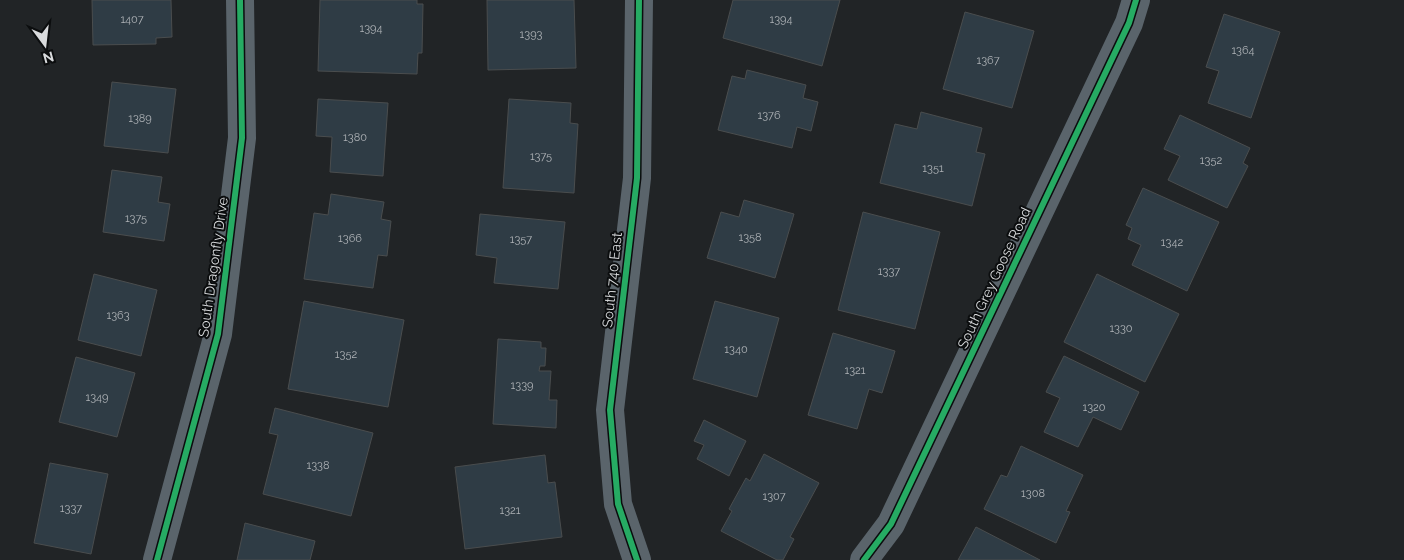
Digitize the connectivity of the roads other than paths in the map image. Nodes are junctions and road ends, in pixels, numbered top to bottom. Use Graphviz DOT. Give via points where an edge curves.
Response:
graph roads {
  1 [pos="240,0"];
  2 [pos="640,0"];
  3 [pos="1136,0"];
  4 [pos="157,560"];
  5 [pos="637,560"];
  6 [pos="864,560"];
  1 -- 4 [label="street, South Dragonfly Drive" via="242,138 218,334"];
  2 -- 5 [label="street, South 740 East" via="637,178 610,410 618,504"];
  3 -- 6 [label="street, South Grey Goose Road" via="1129,23 891,524"];
}
